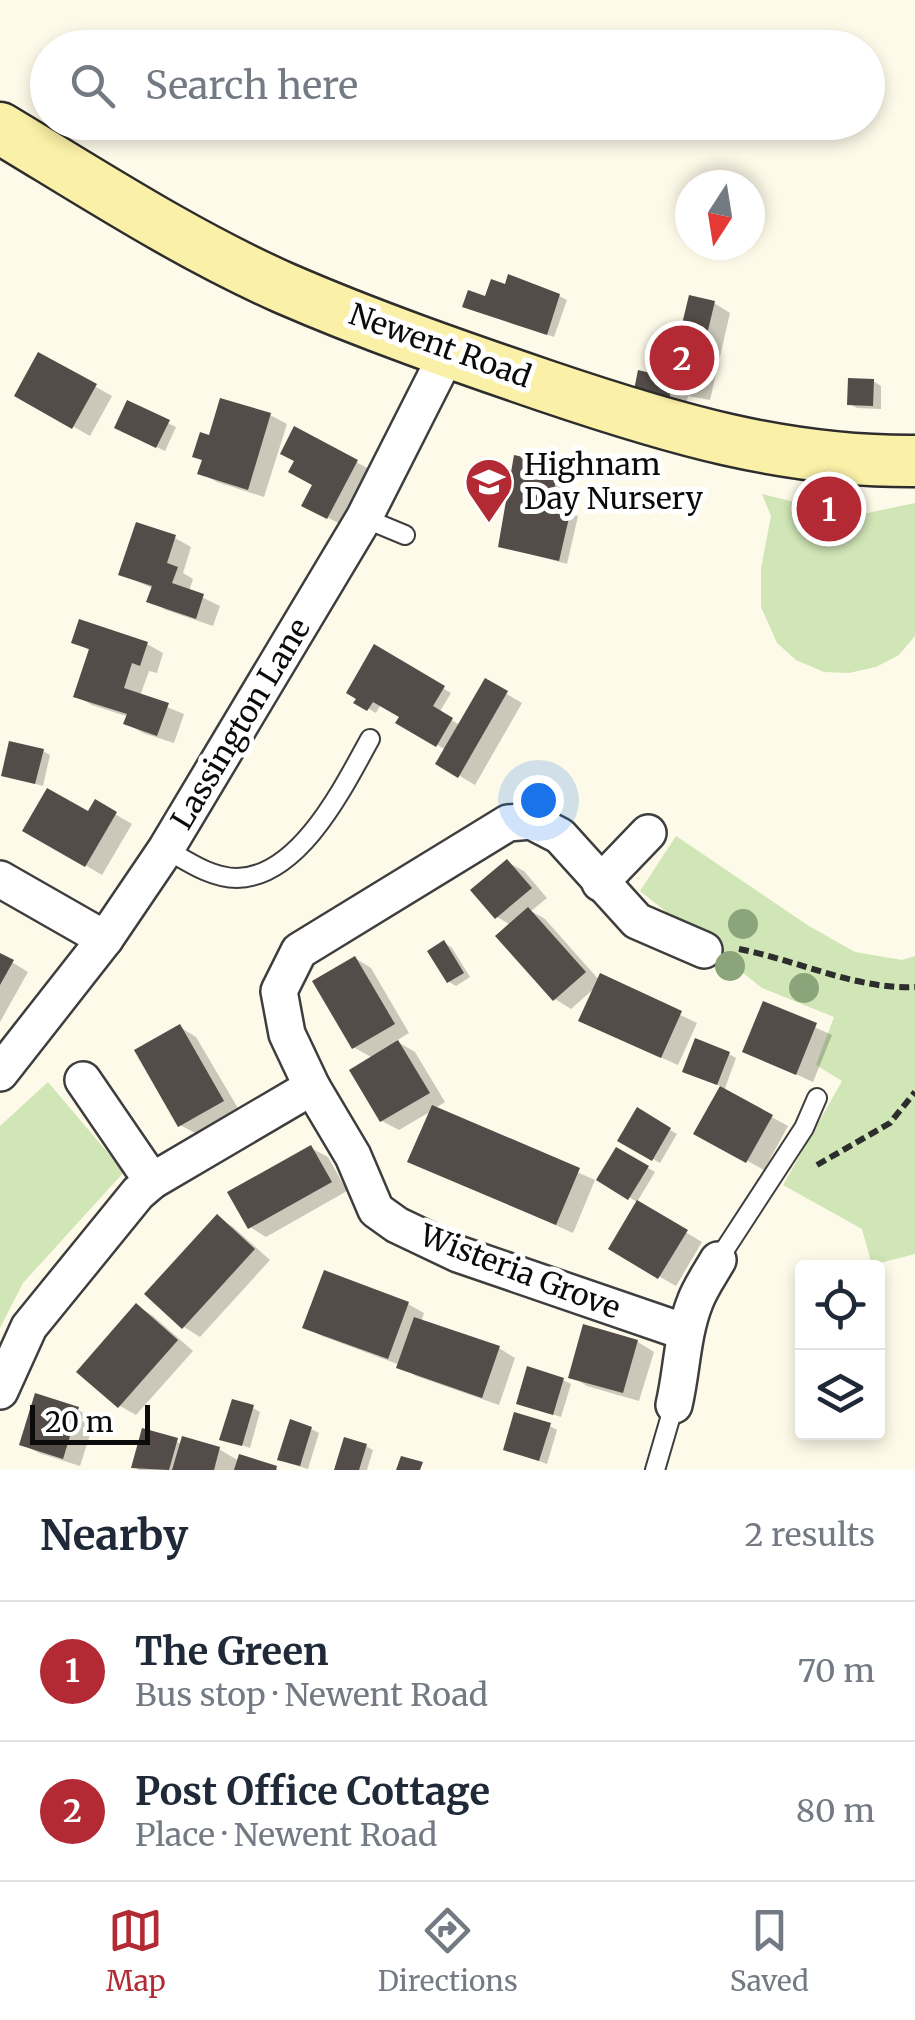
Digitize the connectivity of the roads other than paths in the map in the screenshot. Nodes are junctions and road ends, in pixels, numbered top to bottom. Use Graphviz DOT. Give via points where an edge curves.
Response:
graph roads {
  1 [pos="0,128"];
  2 [pos="448,352"];
  3 [pos="915,461"];
  4 [pos="364,518"];
  5 [pos="405,536"];
  6 [pos="370,738"];
  7 [pos="648,833"];
  8 [pos="166,849"];
  9 [pos="0,879"];
  10 [pos="600,883"];
  11 [pos="106,939"];
  12 [pos="704,950"];
  13 [pos="0,1072"];
  14 [pos="82,1080"];
  15 [pos="312,1088"];
  16 [pos="817,1098"];
  17 [pos="152,1180"];
  18 [pos="718,1260"];
  19 [pos="686,1332"];
  20 [pos="0,1392"];
  21 [pos="674,1405"];
  22 [pos="655,1470"];
  1 -- 2 [label="main road, Newent Road" via="177,235 283,287"];
  2 -- 3 [label="main road, Newent Road" via="663,426 752,447 818,458"];
  2 -- 4 [label="street, Lassington Lane"];
  4 -- 5 [label="lane"];
  4 -- 8 [label="street, Lassington Lane"];
  6 -- 8 [label="lane" via="332,807 277,867 238,878 209,873"];
  7 -- 10 [label="street"];
  8 -- 11 [label="street, Lassington Lane"];
  9 -- 11 [label="street"];
  10 -- 12 [label="street, Wisteria Grove" via="637,920"];
  10 -- 15 [label="street, Wisteria Grove" via="560,836 531,821 508,823 299,950 279,991 280,1013"];
  11 -- 13 [label="street, Lassington Lane"];
  14 -- 17 [label="street"];
  15 -- 17 [label="street"];
  15 -- 19 [label="street, Wisteria Grove" via="376,1210 398,1225 458,1254"];
  16 -- 18 [label="lane"];
  17 -- 20 [label="street" via="29,1328"];
  18 -- 19 [label="street"];
  19 -- 21 [label="street"];
  21 -- 22 [label="lane"];
}
